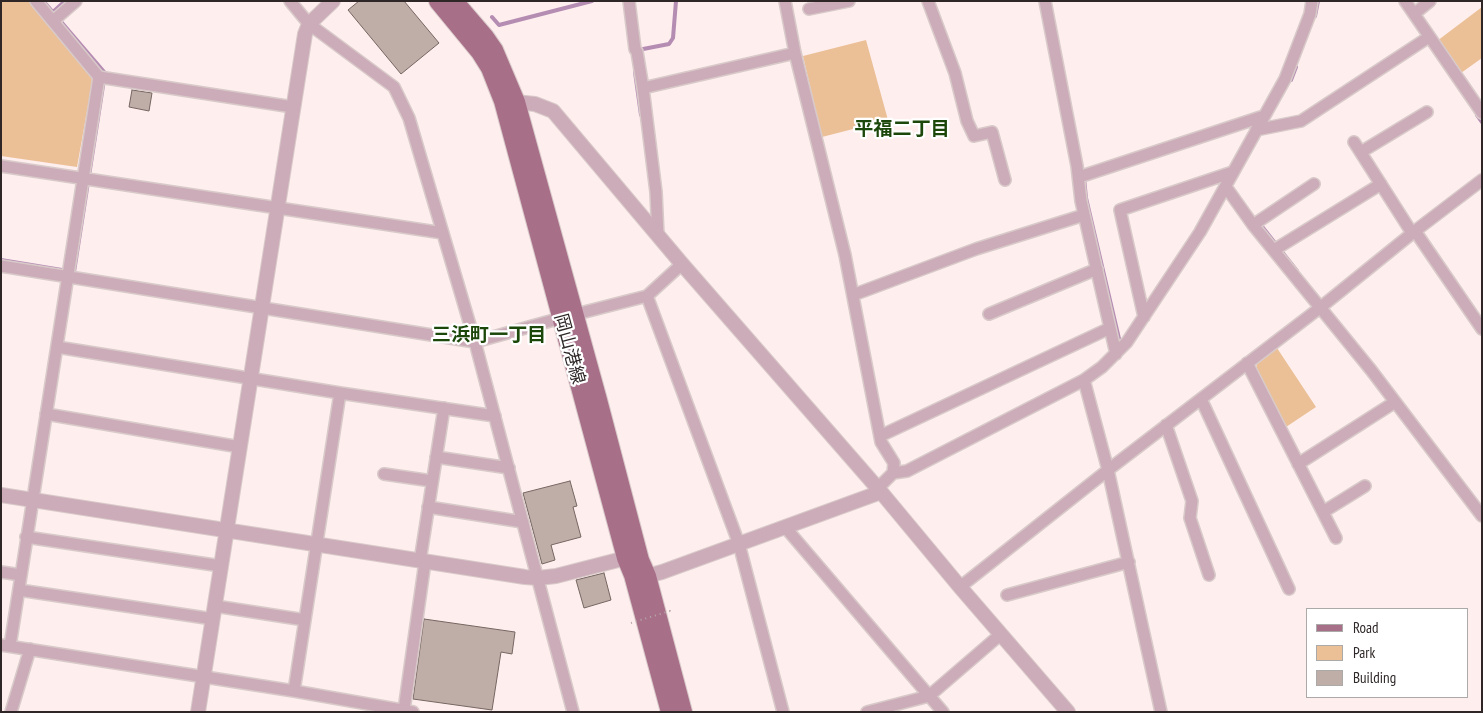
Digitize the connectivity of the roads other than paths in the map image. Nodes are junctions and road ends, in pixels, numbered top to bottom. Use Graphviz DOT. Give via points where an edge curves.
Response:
graph roads {
  1 [pos="36,1"];
  2 [pos="76,1"];
  3 [pos="290,1"];
  4 [pos="333,1"];
  5 [pos="629,1"];
  6 [pos="785,1"];
  7 [pos="849,1"];
  8 [pos="928,1"];
  9 [pos="1045,1"];
  10 [pos="1312,1"];
  11 [pos="1405,1"];
  12 [pos="1430,1"];
  13 [pos="450,3"];
  14 [pos="809,9"];
  15 [pos="1414,14"];
  16 [pos="56,19"];
  17 [pos="309,24"];
  18 [pos="1426,39"];
  19 [pos="795,53"];
  20 [pos="103,77"];
  21 [pos="643,88"];
  22 [pos="510,101"];
  23 [pos="293,107"];
  24 [pos="1427,112"];
  25 [pos="1482,114"];
  26 [pos="1264,116"];
  27 [pos="1256,130"];
  28 [pos="1354,142"];
  29 [pos="1361,152"];
  30 [pos="1,166"];
  31 [pos="1233,172"];
  32 [pos="1083,176"];
  33 [pos="87,179"];
  34 [pos="1005,180"];
  35 [pos="1482,180"];
  36 [pos="1314,184"];
  37 [pos="1381,184"];
  38 [pos="1226,186"];
  39 [pos="277,208"];
  40 [pos="1084,215"];
  41 [pos="1256,223"];
  42 [pos="1414,232"];
  43 [pos="442,233"];
  44 [pos="658,236"];
  45 [pos="1277,248"];
  46 [pos="682,264"];
  47 [pos="1,266"];
  48 [pos="1097,269"];
  49 [pos="68,273"];
  50 [pos="853,295"];
  51 [pos="647,296"];
  52 [pos="1321,307"];
  53 [pos="262,308"];
  54 [pos="989,314"];
  55 [pos="568,316"];
  56 [pos="1144,317"];
  57 [pos="1110,328"];
  58 [pos="1482,329"];
  59 [pos="475,342"];
  60 [pos="56,347"];
  61 [pos="1116,354"];
  62 [pos="1247,364"];
  63 [pos="251,378"];
  64 [pos="1084,380"];
  65 [pos="340,393"];
  66 [pos="1201,399"];
  67 [pos="1395,402"];
  68 [pos="444,408"];
  69 [pos="46,414"];
  70 [pos="495,416"];
  71 [pos="1166,425"];
  72 [pos="880,436"];
  73 [pos="240,447"];
  74 [pos="436,457"];
  75 [pos="1298,464"];
  76 [pos="509,468"];
  77 [pos="1108,470"];
  78 [pos="892,473"];
  79 [pos="384,474"];
  80 [pos="432,481"];
  81 [pos="1365,486"];
  82 [pos="879,490"];
  83 [pos="1,495"];
  84 [pos="32,500"];
  85 [pos="428,507"];
  86 [pos="1323,512"];
  87 [pos="1482,516"];
  88 [pos="523,522"];
  89 [pos="785,527"];
  90 [pos="227,531"];
  91 [pos="26,537"];
  92 [pos="1336,538"];
  93 [pos="739,544"];
  94 [pos="316,545"];
  95 [pos="422,562"];
  96 [pos="1129,562"];
  97 [pos="221,566"];
  98 [pos="637,567"];
  99 [pos="1,572"];
  100 [pos="21,575"];
  101 [pos="1209,575"];
  102 [pos="538,578"];
  103 [pos="960,587"];
  104 [pos="1289,589"];
  105 [pos="19,590"];
  106 [pos="1007,595"];
  107 [pos="214,612"];
  108 [pos="305,620"];
  109 [pos="1001,634"];
  110 [pos="6,646"];
  111 [pos="30,649"];
  112 [pos="204,677"];
  113 [pos="294,691"];
  114 [pos="929,696"];
  115 [pos="409,711"];
  116 [pos="12,712"];
  117 [pos="198,712"];
  118 [pos="573,712"];
  119 [pos="670,712"];
  120 [pos="683,712"];
  121 [pos="783,712"];
  122 [pos="867,712"];
  123 [pos="943,712"];
  124 [pos="1068,712"];
  125 [pos="1160,712"];
  1 -- 16 [label="street"];
  2 -- 16 [label="street"];
  3 -- 17 [label="street"];
  4 -- 17 [label="street"];
  5 -- 21 [label="street"];
  6 -- 19 [label="street"];
  7 -- 14 [label="street"];
  8 -- 34 [label="street" via="955,73 967,121 974,136 992,132"];
  9 -- 32 [label="street"];
  10 -- 26 [label="street" via="1285,79"];
  11 -- 15 [label="street"];
  12 -- 15 [label="street"];
  13 -- 22 [label="main road, 岡山港線"];
  15 -- 18 [label="street"];
  16 -- 20 [label="street"];
  17 -- 23 [label="street"];
  17 -- 43 [label="street" via="394,87 409,118"];
  18 -- 25 [label="street"];
  18 -- 27 [label="street" via="1301,121"];
  19 -- 21 [label="street"];
  19 -- 50 [label="street"];
  20 -- 23 [label="street"];
  20 -- 33 [label="street"];
  21 -- 44 [label="street"];
  22 -- 44 [label="street" via="543,106 553,112"];
  22 -- 55 [label="main road, 岡山港線"];
  23 -- 39 [label="street"];
  24 -- 29 [label="street"];
  26 -- 27 [label="street"];
  26 -- 32 [label="street"];
  27 -- 31 [label="street"];
  28 -- 29 [label="street"];
  29 -- 37 [label="street"];
  30 -- 33 [label="street"];
  31 -- 38 [label="street"];
  31 -- 56 [label="street" via="1120,210"];
  32 -- 40 [label="street"];
  33 -- 39 [label="street"];
  33 -- 49 [label="street"];
  35 -- 42 [label="street"];
  36 -- 41 [label="street"];
  37 -- 42 [label="street"];
  37 -- 45 [label="street"];
  38 -- 41 [label="street"];
  38 -- 56 [label="street"];
  39 -- 43 [label="street"];
  39 -- 53 [label="street"];
  40 -- 48 [label="street"];
  40 -- 50 [label="street" via="976,249"];
  41 -- 45 [label="street"];
  42 -- 52 [label="street"];
  42 -- 58 [label="street"];
  43 -- 59 [label="street"];
  44 -- 46 [label="street"];
  45 -- 52 [label="street"];
  46 -- 51 [label="street"];
  46 -- 82 [label="street"];
  47 -- 49 [label="street"];
  48 -- 54 [label="street"];
  48 -- 57 [label="street"];
  49 -- 53 [label="street"];
  49 -- 60 [label="street"];
  50 -- 72 [label="street"];
  51 -- 55 [label="street"];
  51 -- 93 [label="street"];
  52 -- 62 [label="street"];
  52 -- 67 [label="street"];
  53 -- 59 [label="street"];
  53 -- 63 [label="street"];
  55 -- 59 [label="street"];
  55 -- 98 [label="main road, 岡山港線"];
  56 -- 61 [label="street"];
  57 -- 61 [label="street"];
  57 -- 72 [label="street"];
  59 -- 70 [label="street"];
  60 -- 63 [label="street"];
  60 -- 69 [label="street"];
  61 -- 64 [label="street"];
  62 -- 66 [label="street"];
  62 -- 75 [label="street"];
  63 -- 65 [label="street"];
  63 -- 73 [label="street"];
  64 -- 77 [label="street"];
  64 -- 78 [label="street" via="907,471"];
  65 -- 68 [label="street"];
  65 -- 94 [label="street"];
  66 -- 71 [label="street"];
  66 -- 104 [label="street"];
  67 -- 75 [label="street"];
  67 -- 87 [label="street"];
  68 -- 70 [label="street"];
  68 -- 74 [label="street"];
  69 -- 73 [label="street"];
  69 -- 84 [label="street"];
  70 -- 76 [label="street"];
  71 -- 77 [label="street"];
  71 -- 101 [label="street" via="1192,501 1190,518"];
  72 -- 78 [label="street" via="894,463"];
  73 -- 90 [label="street"];
  74 -- 76 [label="street"];
  74 -- 80 [label="street"];
  75 -- 86 [label="street"];
  76 -- 88 [label="street"];
  77 -- 96 [label="street"];
  77 -- 103 [label="street"];
  78 -- 82 [label="street"];
  79 -- 80 [label="street"];
  80 -- 85 [label="street"];
  81 -- 86 [label="street"];
  82 -- 89 [label="street"];
  82 -- 103 [label="street"];
  83 -- 84 [label="street"];
  84 -- 90 [label="street"];
  84 -- 91 [label="street"];
  85 -- 88 [label="street"];
  85 -- 95 [label="street"];
  86 -- 92 [label="street"];
  88 -- 102 [label="street"];
  89 -- 93 [label="street"];
  89 -- 114 [label="street"];
  90 -- 94 [label="street"];
  90 -- 97 [label="street"];
  91 -- 97 [label="street"];
  91 -- 100 [label="street"];
  93 -- 98 [label="street"];
  93 -- 121 [label="street"];
  94 -- 95 [label="street"];
  94 -- 108 [label="street"];
  95 -- 102 [label="street"];
  95 -- 115 [label="street"];
  96 -- 106 [label="street"];
  96 -- 125 [label="street"];
  97 -- 107 [label="street"];
  98 -- 102 [label="street"];
  98 -- 119 [label="main road, 岡山港線"];
  98 -- 120 [label="main road, 岡山港線"];
  99 -- 100 [label="street"];
  100 -- 105 [label="street"];
  102 -- 118 [label="street"];
  103 -- 109 [label="street"];
  105 -- 107 [label="street"];
  105 -- 110 [label="street"];
  107 -- 108 [label="street"];
  107 -- 112 [label="street"];
  108 -- 113 [label="street"];
  109 -- 114 [label="street"];
  109 -- 124 [label="street"];
  110 -- 111 [label="street"];
  111 -- 112 [label="street"];
  111 -- 116 [label="street"];
  112 -- 113 [label="street"];
  112 -- 117 [label="street"];
  113 -- 115 [label="street"];
  114 -- 122 [label="street"];
  114 -- 123 [label="street"];
}
